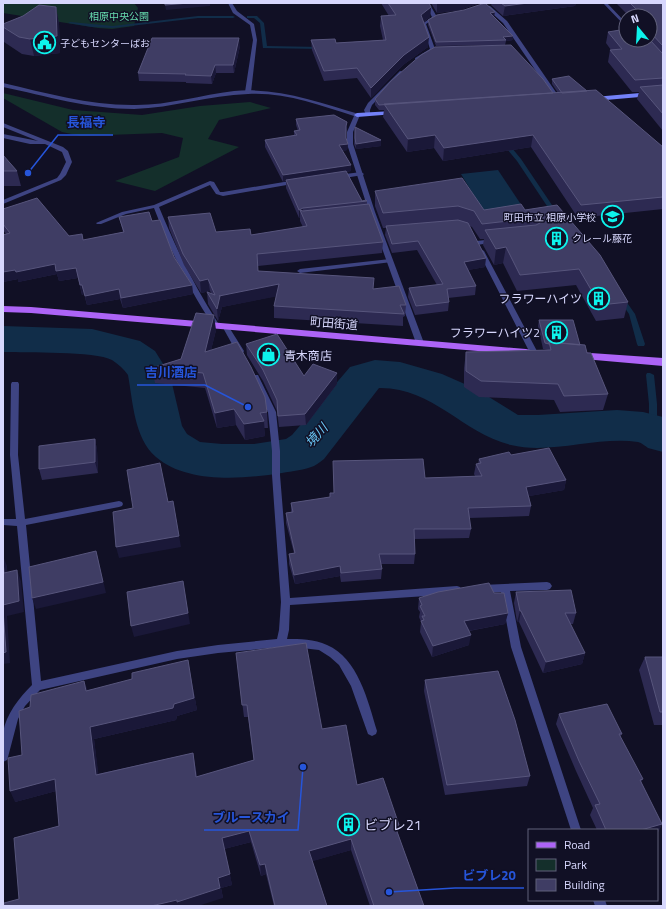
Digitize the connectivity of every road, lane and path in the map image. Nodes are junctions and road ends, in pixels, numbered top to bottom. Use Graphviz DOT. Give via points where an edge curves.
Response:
graph roads {
  1 [pos="230,3"];
  2 [pos="427,3"];
  3 [pos="605,3"];
  4 [pos="488,4"];
  5 [pos="480,6"];
  6 [pos="441,16"];
  7 [pos="435,17"];
  8 [pos="618,17"];
  9 [pos="515,47"];
  10 [pos="523,47"];
  11 [pos="440,48"];
  12 [pos="433,49"];
  13 [pos="3,85"];
  14 [pos="248,92"];
  15 [pos="663,93"];
  16 [pos="588,99"];
  17 [pos="566,101"];
  18 [pos="552,102"];
  19 [pos="559,102"];
  20 [pos="399,112"];
  21 [pos="368,114"];
  22 [pos="357,115"];
  23 [pos="3,125"];
  24 [pos="3,136"];
  25 [pos="48,143"];
  26 [pos="361,174"];
  27 [pos="330,178"];
  28 [pos="301,182"];
  29 [pos="3,202"];
  30 [pos="156,206"];
  31 [pos="372,212"];
  32 [pos="364,213"];
  33 [pos="99,223"];
  34 [pos="379,232"];
  35 [pos="387,232"];
  36 [pos="474,236"];
  37 [pos="501,240"];
  38 [pos="477,243"];
  39 [pos="390,261"];
  40 [pos="300,271"];
  41 [pos="3,309"];
  42 [pos="221,326"];
  43 [pos="420,343"];
  44 [pos="538,353"];
  45 [pos="564,355"];
  46 [pos="245,360"];
  47 [pos="663,362"];
  48 [pos="252,372"];
  49 [pos="15,384"];
  50 [pos="120,504"];
  51 [pos="3,522"];
  52 [pos="21,523"];
  53 [pos="547,586"];
  54 [pos="505,589"];
  55 [pos="286,602"];
  56 [pos="281,643"];
  57 [pos="37,686"];
  58 [pos="372,731"];
  59 [pos="3,757"];
  60 [pos="576,829"];
  1 -- 14 [label="street" via="235,12 252,24 255,40"];
  2 -- 7 [label="street"];
  3 -- 8 [label="street"];
  4 -- 5 [label="street"];
  4 -- 10 [label="street"];
  6 -- 7 [label="street"];
  7 -- 12 [label="street" via="424,24"];
  9 -- 10 [label="street"];
  10 -- 19 [label="street"];
  11 -- 12 [label="street"];
  12 -- 21 [label="street" via="422,55 392,81 370,104"];
  13 -- 14 [label="street" via="82,104 127,107 155,106"];
  14 -- 22 [label="street" via="279,94"];
  15 -- 16 [label="street"];
  17 -- 19 [label="street"];
  18 -- 19 [label="street"];
  20 -- 21 [label="street"];
  21 -- 22 [label="street"];
  22 -- 26 [label="street" via="349,138"];
  23 -- 25 [label="street"];
  24 -- 25 [label="street"];
  25 -- 29 [label="street" via="61,148 67,155 69,162 63,175"];
  26 -- 27 [label="street"];
  26 -- 31 [label="street"];
  28 -- 30 [label="street" via="223,194 218,193 210,183"];
  30 -- 33 [label="street" via="124,213"];
  30 -- 42 [label="street" via="180,266 199,298"];
  31 -- 32 [label="street"];
  31 -- 34 [label="street"];
  34 -- 35 [label="street"];
  34 -- 39 [label="street"];
  36 -- 38 [label="street"];
  37 -- 38 [label="street"];
  38 -- 44 [label="street"];
  39 -- 40 [label="street"];
  39 -- 43 [label="street"];
  41 -- 42 [label="main road, 町田街道"];
  42 -- 43 [label="main road, 町田街道"];
  42 -- 46 [label="street"];
  43 -- 44 [label="main road, 町田街道"];
  45 -- 47 [label="main road"];
  48 -- 55 [label="street" via="272,412"];
  49 -- 52 [label="street" via="14,455"];
  50 -- 52 [label="street"];
  51 -- 52 [label="street"];
  52 -- 57 [label="street"];
  53 -- 54 [label="street"];
  54 -- 55 [label="street"];
  54 -- 60 [label="street" via="516,647"];
  55 -- 56 [label="street"];
  56 -- 57 [label="street" via="177,655"];
  56 -- 58 [label="street" via="322,647 334,655 352,678"];
  57 -- 59 [label="street" via="22,700 15,711"];
}
